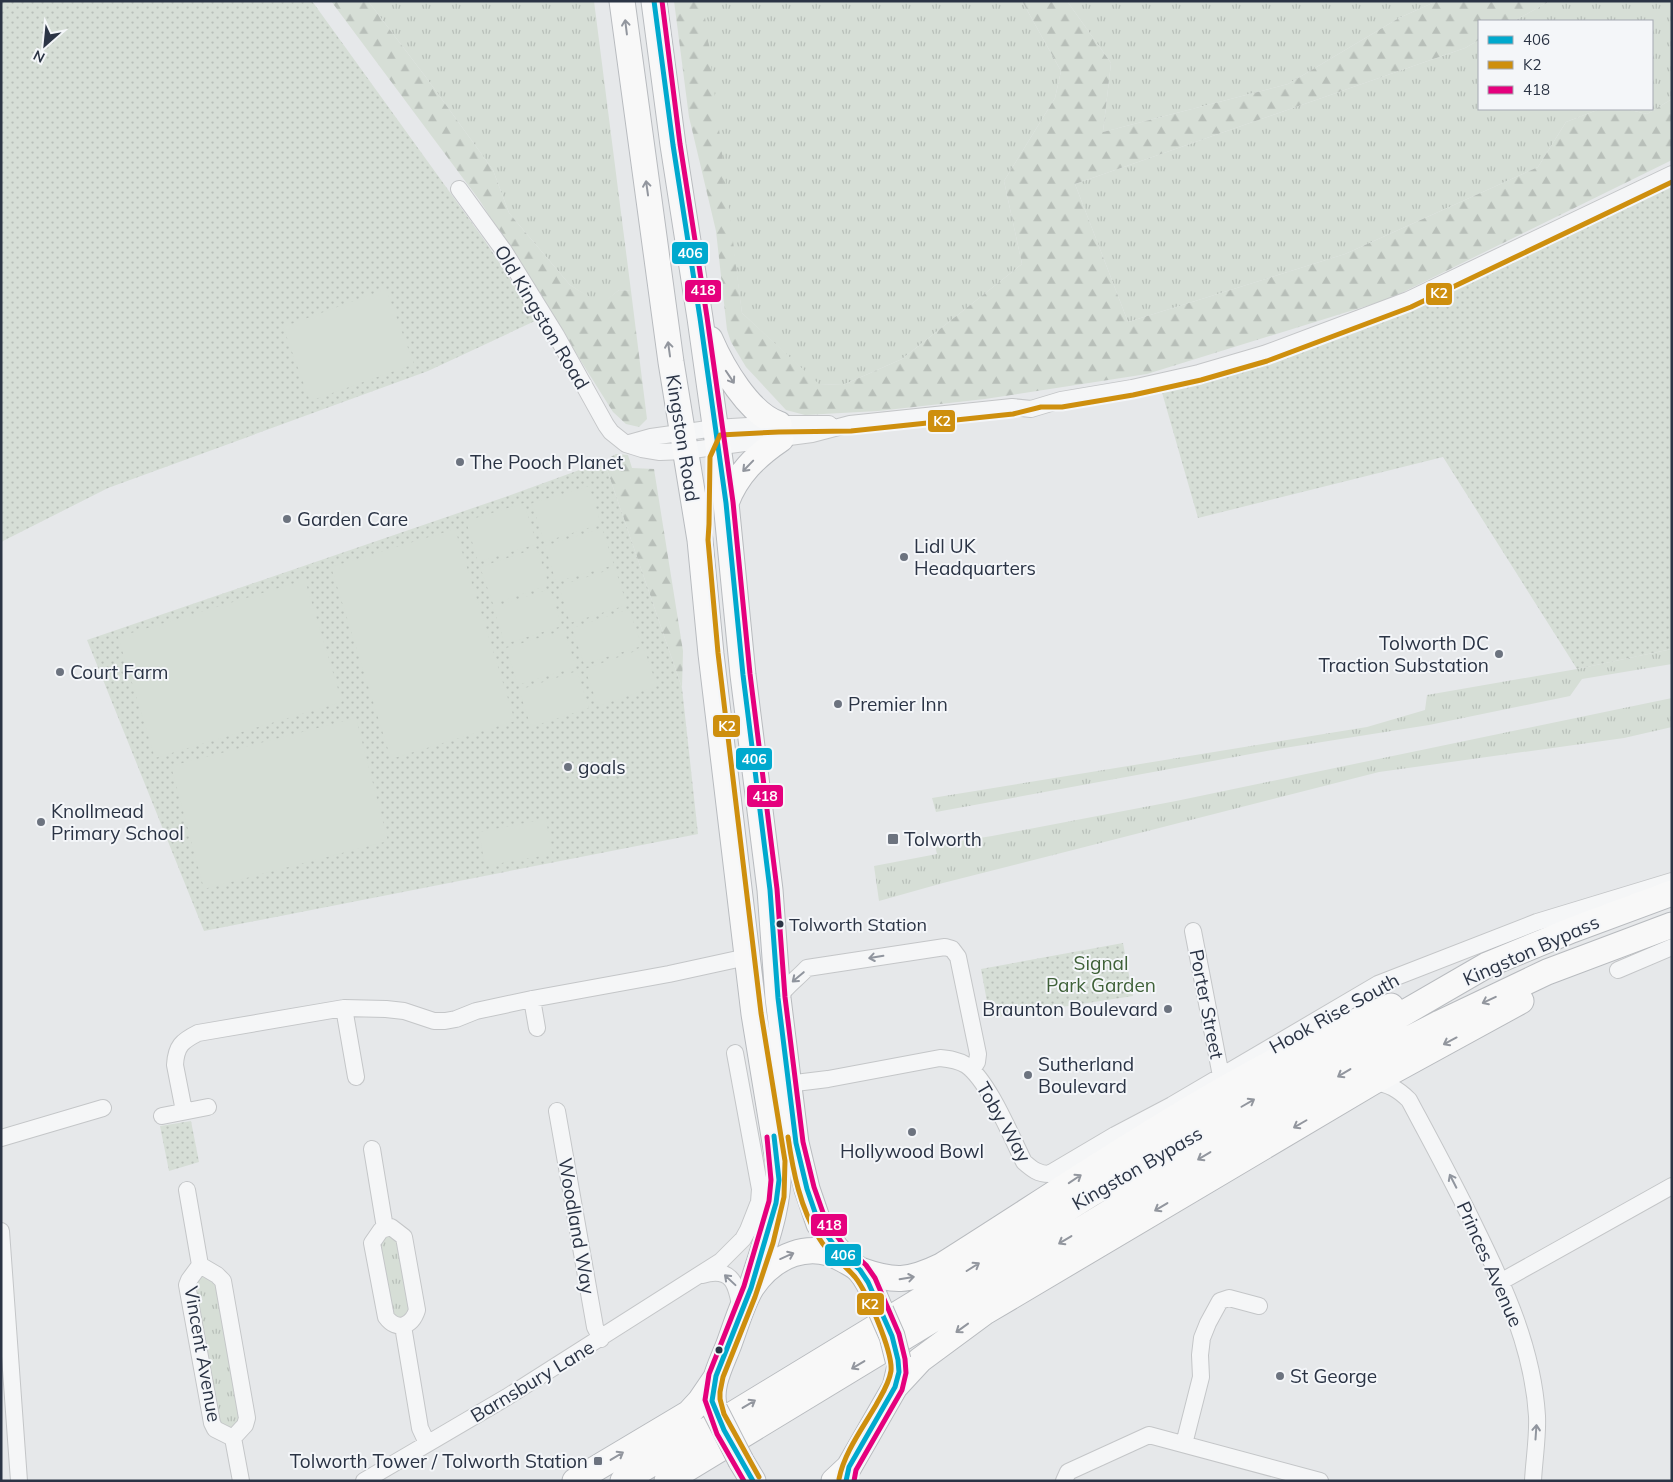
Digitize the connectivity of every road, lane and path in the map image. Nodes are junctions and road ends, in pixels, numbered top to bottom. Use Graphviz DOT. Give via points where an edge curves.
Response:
graph roads {
  1 [pos="622,1"];
  2 [pos="654,1"];
  3 [pos="1672,174"];
  4 [pos="459,189"];
  5 [pos="700,318"];
  6 [pos="780,432"];
  7 [pos="701,442"];
  8 [pos="726,502"];
  9 [pos="1672,881"];
  10 [pos="1672,894"];
  11 [pos="1193,931"];
  12 [pos="1669,933"];
  13 [pos="747,957"];
  14 [pos="1487,965"];
  15 [pos="1618,970"];
  16 [pos="778,998"];
  17 [pos="532,999"];
  18 [pos="344,1008"];
  19 [pos="537,1028"];
  20 [pos="736,1053"];
  21 [pos="972,1070"];
  22 [pos="1221,1076"];
  23 [pos="356,1077"];
  24 [pos="1373,1082"];
  25 [pos="788,1084"];
  26 [pos="208,1107"];
  27 [pos="103,1108"];
  28 [pos="184,1111"];
  29 [pos="557,1111"];
  30 [pos="162,1116"];
  31 [pos="1,1138"];
  32 [pos="372,1149"];
  33 [pos="1042,1174"];
  34 [pos="1672,1186"];
  35 [pos="186,1190"];
  36 [pos="1035,1207"];
  37 [pos="386,1228"];
  38 [pos="1,1231"];
  39 [pos="200,1265"];
  40 [pos="855,1267"];
  41 [pos="697,1276"];
  42 [pos="1502,1281"];
  43 [pos="751,1288"];
  44 [pos="1259,1306"];
  45 [pos="741,1313"];
  46 [pos="403,1326"];
  47 [pos="600,1339"];
  48 [pos="716,1376"];
  49 [pos="895,1387"];
  50 [pos="234,1438"];
  51 [pos="427,1443"];
  52 [pos="1184,1444"];
  53 [pos="747,1471"];
  54 [pos="1276,1475"];
  55 [pos="19,1481"];
  56 [pos="240,1481"];
  57 [pos="364,1481"];
  58 [pos="575,1481"];
  59 [pos="623,1481"];
  60 [pos="667,1481"];
  61 [pos="834,1481"];
  62 [pos="1064,1481"];
  63 [pos="1320,1481"];
  64 [pos="1533,1481"];
  7 -- 1 [label="highway, Kingston Road, one-way"];
  2 -- 5 [label="highway, Kingston Road"];
  3 -- 6 [label="street, Old Kingston Road" via="1408,300 1264,354 1199,373 1061,400 1040,399 1012,407"];
  4 -- 7 [label="street, Old Kingston Road" via="504,251 546,318 611,432 626,444 651,437"];
  5 -- 6 [label="highway, one-way" via="732,380"];
  5 -- 7 [label="highway, Kingston Road"];
  6 -- 7 [label="street, Old Kingston Road"];
  6 -- 8 [label="highway, one-way" via="740,474"];
  7 -- 8 [label="highway, Kingston Road"];
  7 -- 13 [label="highway" via="700,540"];
  8 -- 16 [label="highway, Kingston Road" via="743,675 770,890"];
  9 -- 22 [label="street, Hook Rise South" via="1537,922 1378,984"];
  10 -- 14 [label="highway, Kingston Bypass"];
  11 -- 22 [label="street, Porter Street"];
  12 -- 15 [label="street"];
  12 -- 24 [label="highway, one-way" via="1578,970"];
  12 -- 60 [label="highway, Kingston Bypass, one-way" via="1547,972 1354,1067"];
  13 -- 17 [label="street"];
  13 -- 43 [label="highway" via="779,1180 771,1225"];
  36 -- 14 [label="highway, one-way" via="1089,1169 1298,1049 1362,1017"];
  59 -- 14 [label="highway, Kingston Bypass, one-way" via="1091,1194"];
  21 -- 16 [label="street, one-way" via="978,1054 958,957 952,949 924,949 807,968"];
  16 -- 25 [label="highway, Kingston Road"];
  17 -- 18 [label="street" via="445,1021 434,1021 404,1011"];
  17 -- 19 [label="street"];
  18 -- 23 [label="street"];
  18 -- 28 [label="street" via="198,1033 188,1038 180,1044 175,1064"];
  20 -- 41 [label="street, Barnsbury Lane" via="758,1171 759,1202 743,1239 721,1261"];
  21 -- 25 [label="street, Toby Way" via="953,1060 940,1058"];
  21 -- 33 [label="street, Toby Way" via="981,1079 1024,1162"];
  22 -- 33 [label="street, Hook Rise South" via="1049,1174"];
  42 -- 24 [label="street, Princes Avenue, one-way" via="1409,1100 1399,1090"];
  24 -- 49 [label="highway, one-way" via="984,1312 920,1360"];
  25 -- 40 [label="highway, Kingston Road" via="796,1143 807,1189 826,1236"];
  26 -- 28 [label="street"];
  27 -- 31 [label="street"];
  28 -- 30 [label="street"];
  29 -- 47 [label="street, Woodland Way" via="595,1327"];
  32 -- 37 [label="street"];
  33 -- 36 [label="street, Toby Way"];
  34 -- 42 [label="street"];
  35 -- 39 [label="street, Vincent Avenue"];
  40 -- 36 [label="highway, one-way" via="889,1279 926,1274"];
  37 -- 46 [label="street" via="376,1234 372,1243 386,1317"];
  37 -- 46 [label="street" via="400,1232 406,1244 417,1310 410,1324"];
  38 -- 55 [label="street"];
  39 -- 50 [label="street, Vincent Avenue" via="217,1274 222,1282 247,1418 245,1426"];
  39 -- 50 [label="street, Vincent Avenue" via="187,1286 212,1423 215,1429"];
  43 -- 40 [label="highway, one-way" via="777,1261 798,1252 826,1252"];
  40 -- 49 [label="highway, Kingston Road, bridge" via="868,1282 892,1336 899,1372"];
  45 -- 41 [label="street, Barnsbury Lane, one-way" via="736,1286 729,1277 715,1272"];
  41 -- 47 [label="street, Barnsbury Lane"];
  64 -- 42 [label="street, Princes Avenue, one-way" via="1537,1417 1533,1385 1519,1326"];
  43 -- 45 [label="highway"];
  44 -- 52 [label="street" via="1229,1298 1220,1301 1208,1323 1202,1338 1201,1377"];
  45 -- 48 [label="highway"];
  46 -- 51 [label="street" via="420,1428"];
  47 -- 51 [label="street, Barnsbury Lane"];
  48 -- 53 [label="highway, bridge" via="712,1401"];
  58 -- 48 [label="highway, one-way" via="689,1413"];
  49 -- 61 [label="highway" via="849,1467"];
  50 -- 56 [label="street, Vincent Avenue"];
  51 -- 57 [label="street, Barnsbury Lane"];
  52 -- 54 [label="street"];
  52 -- 62 [label="street" via="1149,1435 1068,1472"];
  54 -- 63 [label="street"];
}
